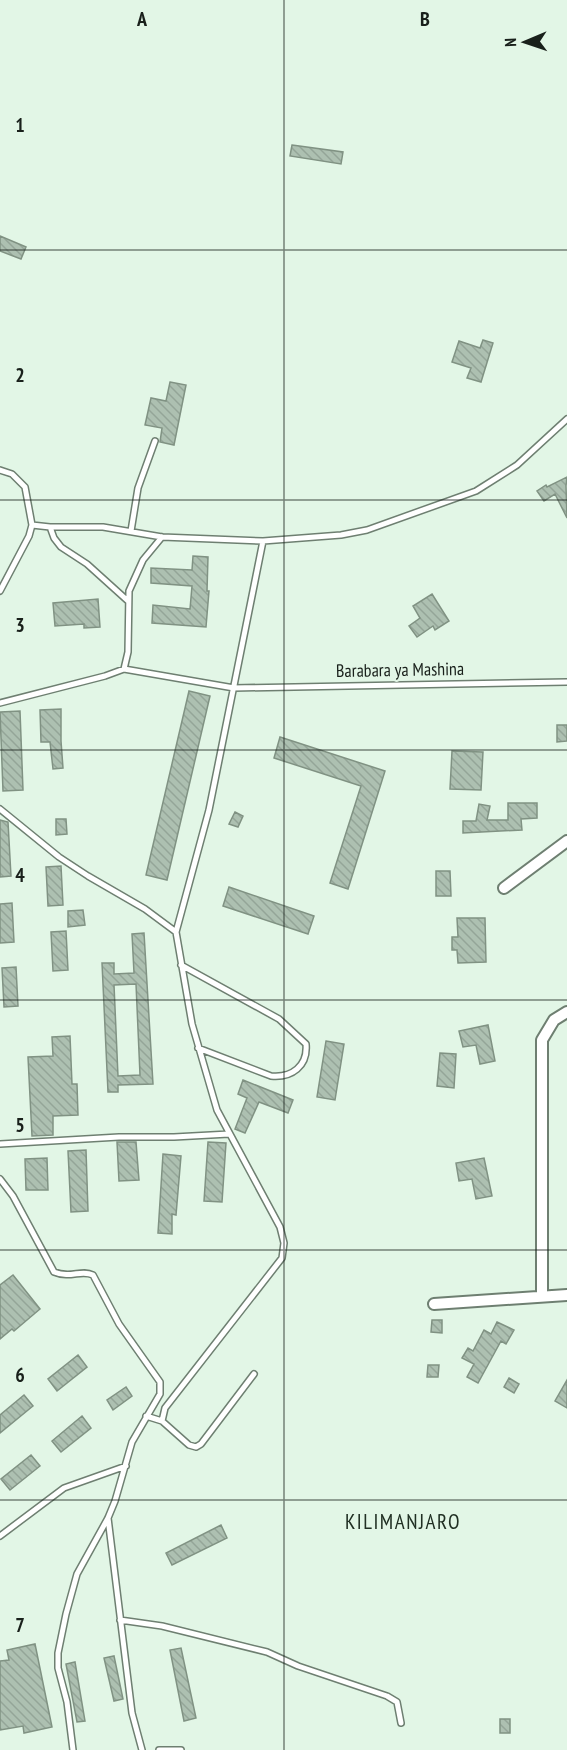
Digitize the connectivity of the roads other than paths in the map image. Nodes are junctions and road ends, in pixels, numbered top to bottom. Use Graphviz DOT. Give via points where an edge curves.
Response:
graph roads {
  1 [pos="567,419"];
  2 [pos="154,441"];
  3 [pos="0,470"];
  4 [pos="32,525"];
  5 [pos="50,526"];
  6 [pos="131,531"];
  7 [pos="162,537"];
  8 [pos="263,541"];
  9 [pos="0,591"];
  10 [pos="128,601"];
  11 [pos="124,669"];
  12 [pos="567,682"];
  13 [pos="234,688"];
  14 [pos="0,703"];
  15 [pos="0,809"];
  16 [pos="567,841"];
  17 [pos="504,888"];
  18 [pos="176,932"];
  19 [pos="181,965"];
  20 [pos="567,1012"];
  21 [pos="198,1048"];
  22 [pos="229,1134"];
  23 [pos="0,1144"];
  24 [pos="0,1179"];
  25 [pos="567,1295"];
  26 [pos="542,1296"];
  27 [pos="434,1304"];
  28 [pos="254,1374"];
  29 [pos="146,1416"];
  30 [pos="162,1421"];
  31 [pos="126,1466"];
  32 [pos="108,1518"];
  33 [pos="0,1536"];
  34 [pos="120,1620"];
  35 [pos="401,1723"];
  36 [pos="72,1750"];
  37 [pos="142,1750"];
  38 [pos="159,1750"];
  39 [pos="181,1750"];
  1 -- 8 [label="lane" via="517,465 466,494 367,530"];
  2 -- 6 [label="lane" via="138,488"];
  3 -- 4 [label="lane" via="12,474 25,487"];
  4 -- 5 [label="lane"];
  4 -- 9 [label="lane"];
  5 -- 6 [label="lane"];
  5 -- 10 [label="lane" via="62,547"];
  6 -- 7 [label="lane"];
  7 -- 8 [label="lane"];
  7 -- 10 [label="lane" via="143,560"];
  8 -- 13 [label="lane"];
  10 -- 11 [label="lane"];
  11 -- 13 [label="lane, Barabara ya Mashina"];
  11 -- 14 [label="lane"];
  12 -- 13 [label="lane, Barabara ya Mashina"];
  13 -- 18 [label="lane" via="209,810"];
  15 -- 18 [label="lane" via="59,857"];
  16 -- 17 [label="street"];
  18 -- 19 [label="lane"];
  19 -- 21 [label="lane"];
  19 -- 21 [label="lane" via="279,1019 306,1044 307,1054 303,1064 282,1077"];
  20 -- 26 [label="street" via="554,1020 542,1040"];
  21 -- 22 [label="lane" via="216,1110"];
  22 -- 23 [label="lane"];
  22 -- 30 [label="lane" via="280,1227 282,1258 165,1408"];
  24 -- 29 [label="lane" via="14,1196 54,1272 67,1276 89,1272 98,1281 119,1324 160,1382 160,1394"];
  25 -- 26 [label="street"];
  26 -- 27 [label="street"];
  28 -- 30 [label="lane" via="196,1447"];
  29 -- 30 [label="lane"];
  29 -- 31 [label="lane" via="132,1442"];
  31 -- 32 [label="lane"];
  31 -- 33 [label="lane" via="64,1488"];
  32 -- 34 [label="lane"];
  32 -- 36 [label="lane" via="77,1574 58,1653"];
  34 -- 35 [label="lane" via="162,1626 267,1652 362,1686 397,1702"];
  34 -- 37 [label="lane" via="132,1713"];
  38 -- 39 [label="lane"];
}
